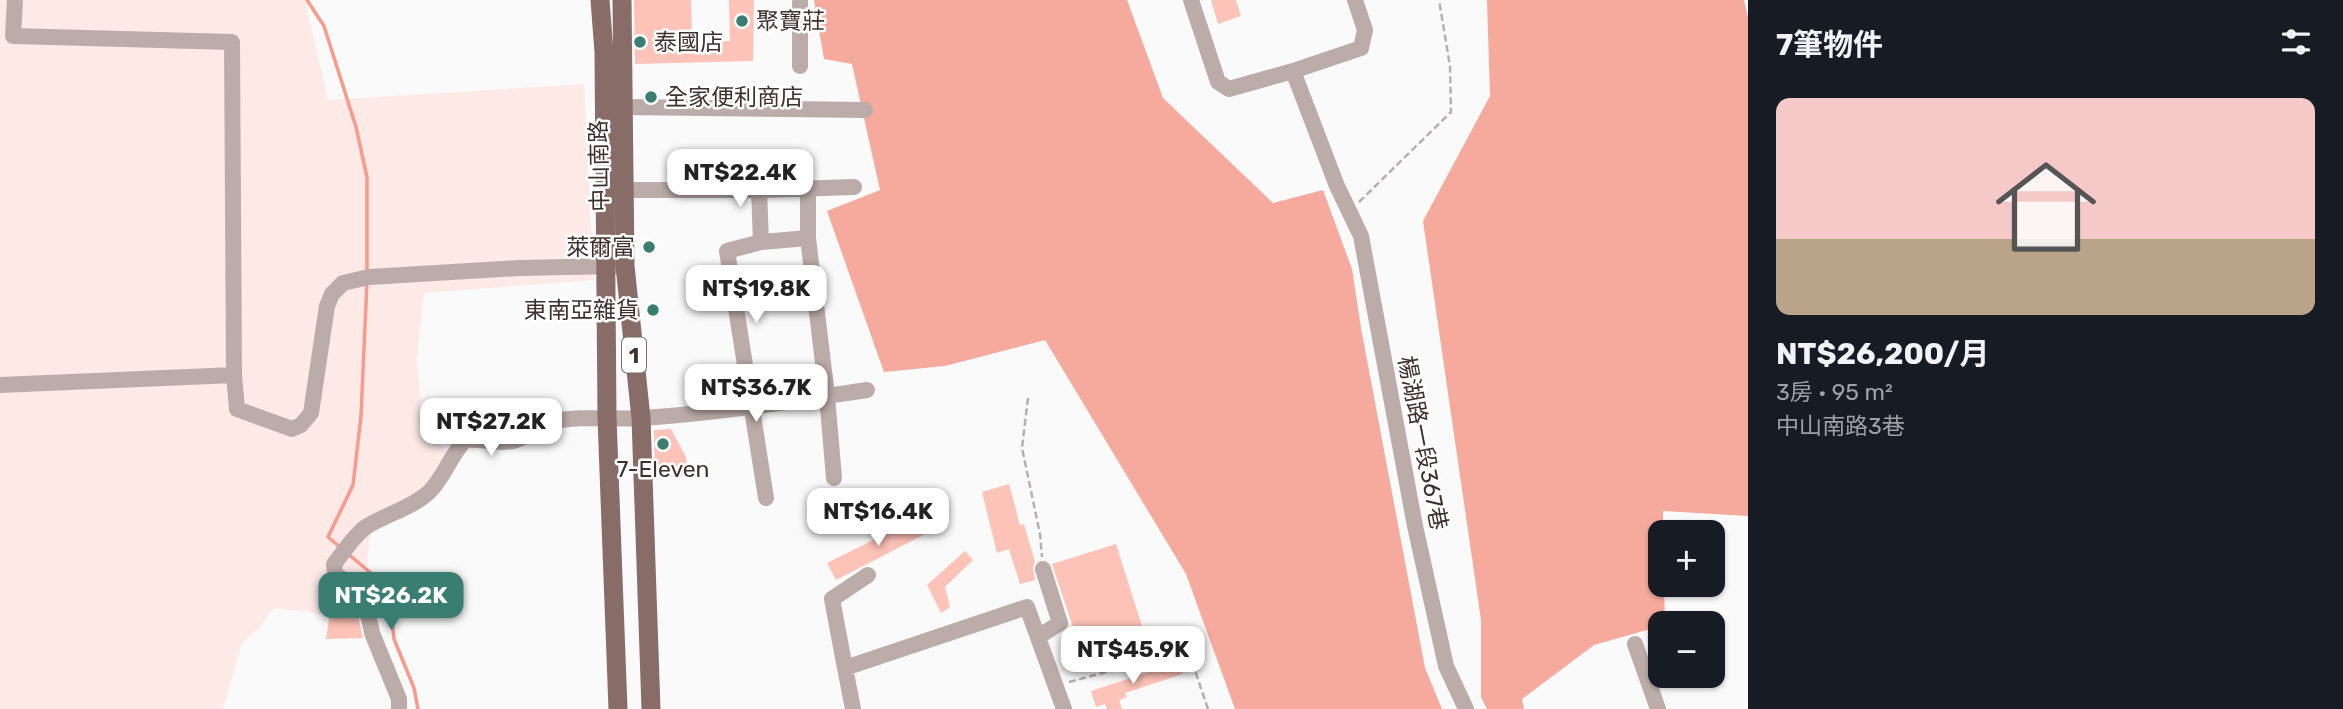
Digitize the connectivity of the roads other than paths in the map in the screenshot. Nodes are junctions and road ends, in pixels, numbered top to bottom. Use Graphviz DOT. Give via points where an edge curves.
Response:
graph roads {
  1 [pos="15,0"];
  2 [pos="600,0"];
  3 [pos="622,0"];
  4 [pos="800,0"];
  5 [pos="1191,0"];
  6 [pos="1355,0"];
  7 [pos="800,66"];
  8 [pos="1293,71"];
  9 [pos="623,107"];
  10 [pos="864,110"];
  11 [pos="855,187"];
  12 [pos="808,188"];
  13 [pos="624,190"];
  14 [pos="759,190"];
  15 [pos="808,238"];
  16 [pos="761,242"];
  17 [pos="605,265"];
  18 [pos="625,267"];
  19 [pos="234,375"];
  20 [pos="0,384"];
  21 [pos="867,390"];
  22 [pos="827,396"];
  23 [pos="750,407"];
  24 [pos="607,418"];
  25 [pos="641,418"];
  26 [pos="834,478"];
  27 [pos="766,498"];
  28 [pos="1043,569"];
  29 [pos="868,575"];
  30 [pos="1038,637"];
  31 [pos="1635,644"];
  32 [pos="845,668"];
  33 [pos="398,709"];
  34 [pos="618,709"];
  35 [pos="651,709"];
  36 [pos="853,709"];
  37 [pos="1064,709"];
  38 [pos="1466,709"];
  39 [pos="1658,709"];
  1 -- 19 [label="street" via="13,36 232,42"];
  2 -- 17 [label="main road, 中山南路 / 1"];
  3 -- 9 [label="main road, 中山南路 / 1"];
  4 -- 7 [label="street"];
  5 -- 8 [label="street" via="1218,82 1229,89"];
  6 -- 8 [label="street" via="1365,30 1361,48"];
  8 -- 38 [label="street, 楊湖路一段367巷" via="1361,236 1446,666"];
  9 -- 10 [label="street"];
  9 -- 13 [label="main road, 中山南路 / 1"];
  11 -- 12 [label="street"];
  12 -- 14 [label="street"];
  12 -- 15 [label="street"];
  13 -- 14 [label="street"];
  13 -- 18 [label="main road, 中山南路 / 1"];
  14 -- 16 [label="street"];
  15 -- 16 [label="street"];
  15 -- 22 [label="street"];
  16 -- 23 [label="street" via="727,251"];
  17 -- 18 [label="street"];
  17 -- 19 [label="street" via="369,277 343,283 327,306 311,413 292,429 237,409"];
  17 -- 24 [label="main road, 中山南路 / 1"];
  18 -- 25 [label="main road, 中山南路 / 1"];
  19 -- 20 [label="street"];
  21 -- 22 [label="street"];
  22 -- 23 [label="street"];
  22 -- 26 [label="street"];
  23 -- 25 [label="street"];
  23 -- 27 [label="street"];
  24 -- 25 [label="street"];
  24 -- 33 [label="street" via="552,421 508,442 465,440 428,492 364,528 334,564 335,573 366,604 372,633 399,699"];
  24 -- 34 [label="main road, 中山南路 / 1"];
  25 -- 35 [label="main road, 中山南路 / 1"];
  28 -- 30 [label="street" via="1060,623"];
  29 -- 32 [label="street" via="832,599"];
  30 -- 32 [label="street" via="1027,607"];
  30 -- 37 [label="street"];
  31 -- 39 [label="street"];
  32 -- 36 [label="street"];
}
